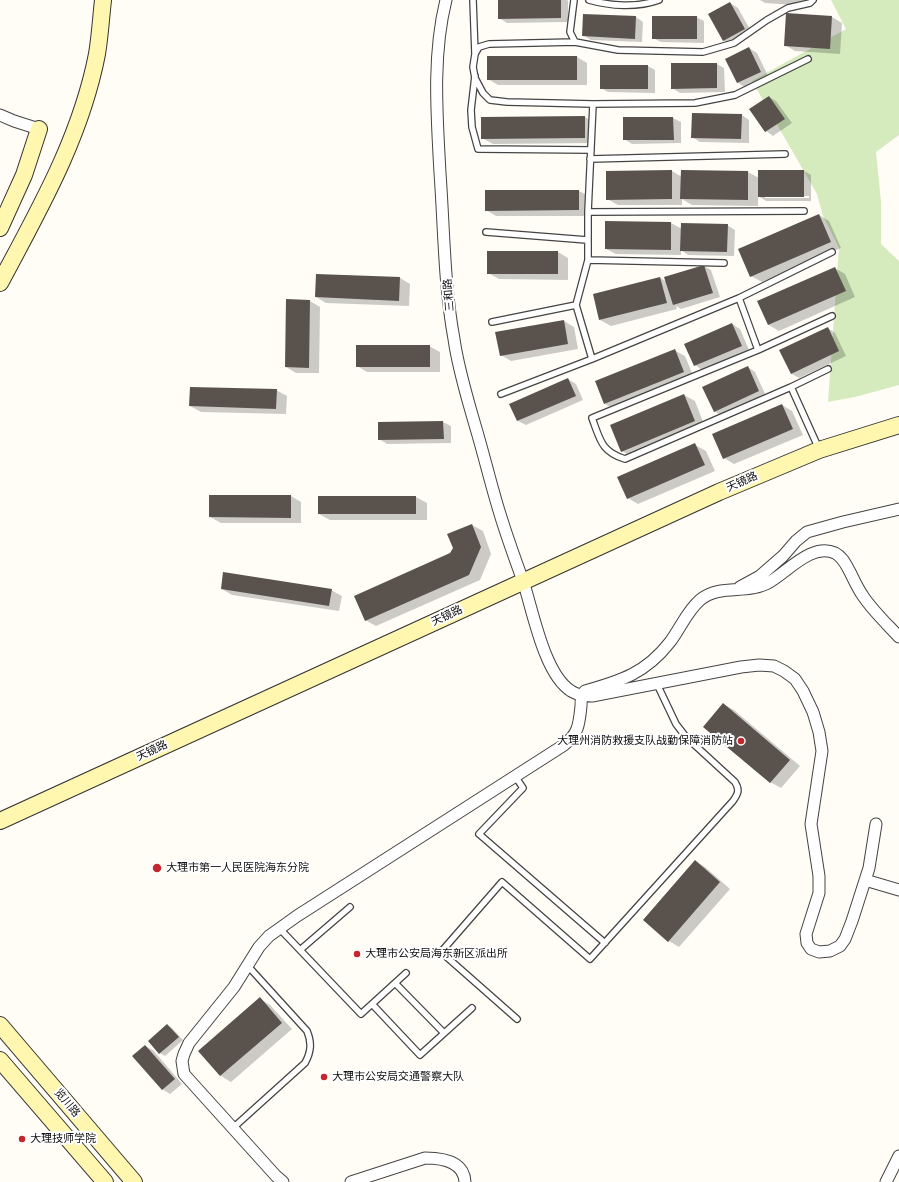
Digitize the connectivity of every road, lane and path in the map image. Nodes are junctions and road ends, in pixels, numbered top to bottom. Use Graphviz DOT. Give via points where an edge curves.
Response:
graph roads {
  1 [pos="103,0"];
  2 [pos="446,0"];
  3 [pos="473,0"];
  4 [pos="574,0"];
  5 [pos="588,0"];
  6 [pos="659,0"];
  7 [pos="813,0"];
  8 [pos="575,42"];
  9 [pos="476,54"];
  10 [pos="808,59"];
  11 [pos="475,74"];
  12 [pos="593,104"];
  13 [pos="0,115"];
  14 [pos="39,129"];
  15 [pos="591,150"];
  16 [pos="786,154"];
  17 [pos="590,159"];
  18 [pos="804,211"];
  19 [pos="588,212"];
  20 [pos="0,228"];
  21 [pos="486,232"];
  22 [pos="588,240"];
  23 [pos="832,252"];
  24 [pos="588,260"];
  25 [pos="724,263"];
  26 [pos="0,283"];
  27 [pos="739,298"];
  28 [pos="576,305"];
  29 [pos="832,316"];
  30 [pos="492,322"];
  31 [pos="758,350"];
  32 [pos="592,359"];
  33 [pos="828,369"];
  34 [pos="791,387"];
  35 [pos="501,394"];
  36 [pos="899,425"];
  37 [pos="819,450"];
  38 [pos="899,509"];
  39 [pos="523,581"];
  40 [pos="736,589"];
  41 [pos="899,637"];
  42 [pos="657,684"];
  43 [pos="582,695"];
  44 [pos="515,776"];
  45 [pos="0,821"];
  46 [pos="876,824"];
  47 [pos="865,880"];
  48 [pos="899,890"];
  49 [pos="350,907"];
  50 [pos="280,929"];
  51 [pos="605,943"];
  52 [pos="300,950"];
  53 [pos="247,965"];
  54 [pos="406,973"];
  55 [pos="395,983"];
  56 [pos="372,1004"];
  57 [pos="472,1008"];
  58 [pos="517,1019"];
  59 [pos="0,1025"];
  60 [pos="444,1033"];
  61 [pos="0,1060"];
  62 [pos="233,1128"];
  63 [pos="899,1156"];
  64 [pos="105,1182"];
  65 [pos="134,1182"];
  66 [pos="283,1182"];
  67 [pos="351,1182"];
  68 [pos="465,1182"];
  69 [pos="886,1182"];
  1 -- 26 [label="street" via="96,55 89,85 67,151"];
  2 -- 39 [label="street, 三和路" via="438,52 437,107 448,291 454,340 500,514"];
  3 -- 9 [label="lane"];
  4 -- 8 [label="lane" via="570,32"];
  5 -- 6 [label="lane" via="626,5 649,4"];
  7 -- 8 [label="lane" via="788,8 734,43 703,52 618,50"];
  8 -- 9 [label="lane" via="489,44 479,47"];
  9 -- 11 [label="lane" via="473,67"];
  10 -- 12 [label="lane" via="735,95 695,103"];
  11 -- 12 [label="lane" via="483,93 490,100"];
  11 -- 15 [label="lane" via="471,110 472,127 478,149"];
  12 -- 15 [label="lane"];
  13 -- 14 [label="street"];
  14 -- 20 [label="street" via="24,175"];
  15 -- 17 [label="lane"];
  16 -- 17 [label="lane"];
  17 -- 19 [label="lane"];
  18 -- 19 [label="lane"];
  19 -- 22 [label="lane"];
  21 -- 22 [label="lane"];
  22 -- 24 [label="lane"];
  23 -- 27 [label="lane"];
  24 -- 25 [label="lane"];
  24 -- 28 [label="lane"];
  27 -- 31 [label="lane"];
  27 -- 32 [label="lane"];
  28 -- 30 [label="lane"];
  28 -- 32 [label="lane"];
  29 -- 31 [label="lane"];
  31 -- 34 [label="lane" via="592,418 603,446 615,456 625,459"];
  32 -- 35 [label="lane"];
  33 -- 34 [label="lane"];
  34 -- 37 [label="lane"];
  36 -- 37 [label="street, 天镜路"];
  37 -- 39 [label="street, 天镜路" via="759,474"];
  38 -- 40 [label="street" via="807,532 760,576"];
  39 -- 43 [label="street, 三和路" via="549,663 562,684"];
  39 -- 45 [label="street, 天镜路"];
  40 -- 41 [label="street" via="760,587 771,582 812,553 834,553 846,564 863,596"];
  40 -- 43 [label="street" via="714,593 700,600 669,642 642,670 585,691"];
  42 -- 43 [label="street" via="603,695"];
  42 -- 47 [label="street" via="759,665 774,666 795,679 813,712 822,751 811,824 819,893 806,934 811,949 819,952 830,951 840,946 852,921"];
  42 -- 51 [label="lane" via="676,724 686,737 735,782 738,792 733,801"];
  43 -- 44 [label="street" via="576,734 572,739"];
  44 -- 50 [label="street"];
  44 -- 51 [label="lane" via="523,788 479,834"];
  46 -- 47 [label="street"];
  47 -- 48 [label="street"];
  49 -- 52 [label="lane"];
  50 -- 52 [label="lane"];
  50 -- 53 [label="street" via="269,936"];
  51 -- 58 [label="lane" via="590,959 502,882 441,952"];
  52 -- 56 [label="lane" via="361,1014"];
  53 -- 62 [label="street" via="234,987 189,1043 182,1061 184,1074"];
  53 -- 62 [label="lane" via="307,1031 311,1047 305,1063"];
  54 -- 55 [label="lane"];
  55 -- 56 [label="lane"];
  55 -- 60 [label="lane"];
  56 -- 60 [label="lane" via="420,1055"];
  57 -- 60 [label="lane"];
  59 -- 65 [label="street, 览川路"];
  61 -- 64 [label="street, 览川路"];
  62 -- 66 [label="street"];
  63 -- 69 [label="street"];
  67 -- 68 [label="street" via="410,1162 437,1158 447,1160 461,1169"];
}
